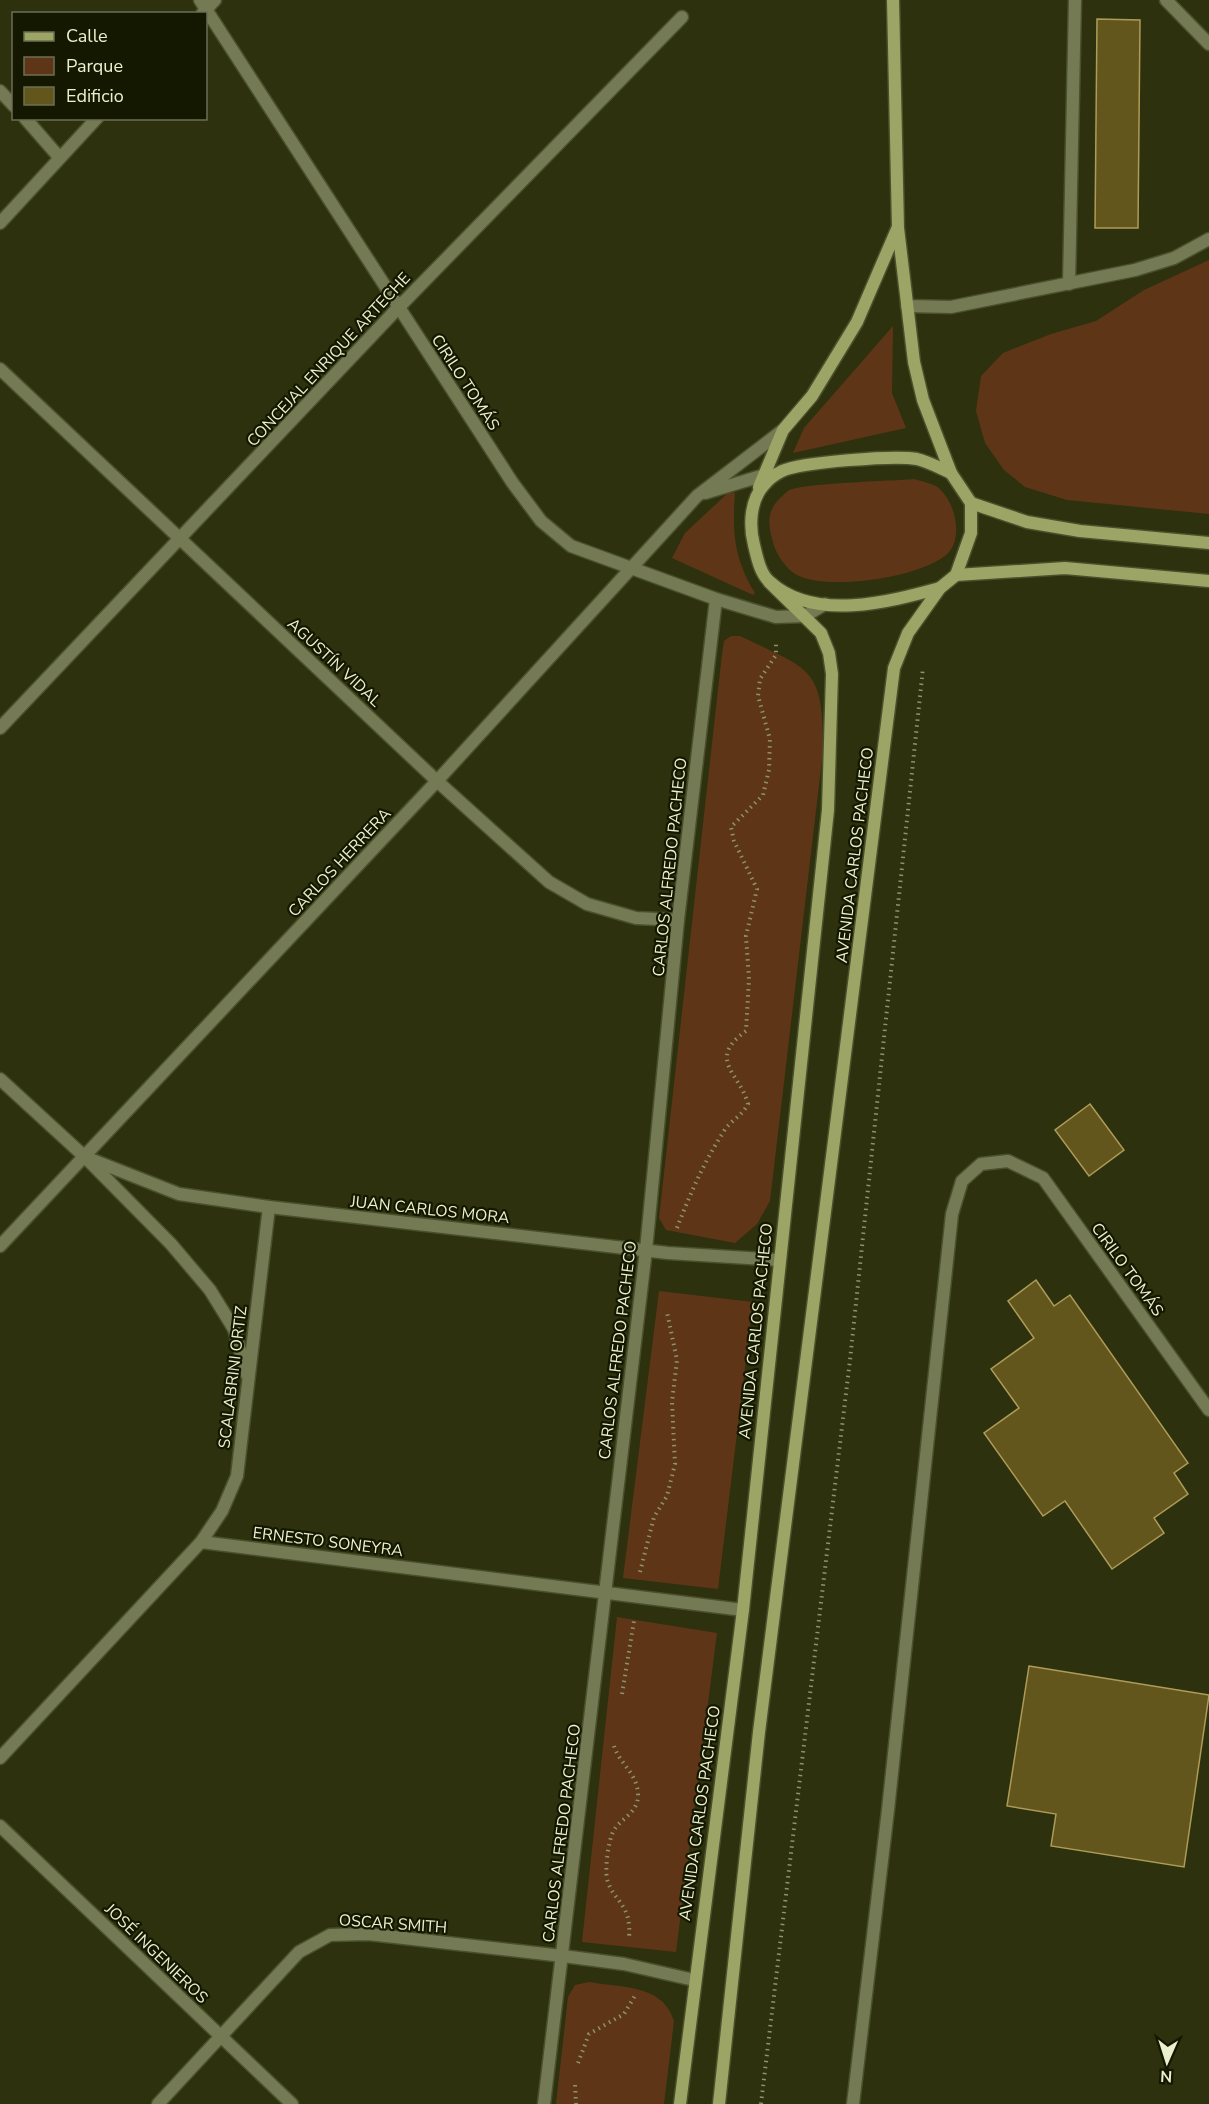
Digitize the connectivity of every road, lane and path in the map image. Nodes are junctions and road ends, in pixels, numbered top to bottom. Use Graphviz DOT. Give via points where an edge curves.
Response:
graph roads {
  1 [pos="893,0"];
  2 [pos="1075,0"];
  3 [pos="1166,0"];
  4 [pos="206,6"];
  5 [pos="682,17"];
  6 [pos="1209,44"];
  7 [pos="0,91"];
  8 [pos="12,104"];
  9 [pos="27,120"];
  10 [pos="95,120"];
  11 [pos="59,157"];
  12 [pos="0,223"];
  13 [pos="898,228"];
  14 [pos="1209,239"];
  15 [pos="1069,284"];
  16 [pos="907,306"];
  17 [pos="398,308"];
  18 [pos="0,369"];
  19 [pos="783,430"];
  20 [pos="781,471"];
  21 [pos="765,473"];
  22 [pos="951,473"];
  23 [pos="697,496"];
  24 [pos="753,502"];
  25 [pos="971,502"];
  26 [pos="180,539"];
  27 [pos="1209,543"];
  28 [pos="630,567"];
  29 [pos="956,575"];
  30 [pos="1209,581"];
  31 [pos="769,582"];
  32 [pos="940,588"];
  33 [pos="716,599"];
  34 [pos="825,604"];
  35 [pos="805,616"];
  36 [pos="776,617"];
  37 [pos="908,633"];
  38 [pos="0,728"];
  39 [pos="437,781"];
  40 [pos="678,921"];
  41 [pos="0,1079"];
  42 [pos="85,1157"];
  43 [pos="269,1207"];
  44 [pos="0,1246"];
  45 [pos="646,1250"];
  46 [pos="668,1253"];
  47 [pos="778,1260"];
  48 [pos="666,1309"];
  49 [pos="247,1376"];
  50 [pos="1209,1410"];
  51 [pos="201,1542"];
  52 [pos="605,1592"];
  53 [pos="637,1596"];
  54 [pos="743,1610"];
  55 [pos="621,1695"];
  56 [pos="615,1737"];
  57 [pos="0,1758"];
  58 [pos="0,1826"];
  59 [pos="563,1956"];
  60 [pos="624,1964"];
  61 [pos="694,1980"];
  62 [pos="221,2037"];
  63 [pos="576,2072"];
  64 [pos="574,2083"];
  65 [pos="158,2104"];
  66 [pos="292,2104"];
  67 [pos="544,2104"];
  68 [pos="576,2104"];
  69 [pos="680,2104"];
  70 [pos="719,2104"];
  71 [pos="761,2104"];
  72 [pos="853,2104"];
  1 -- 13 [label="main road, AVENIDA CARLOS PACHECO"];
  2 -- 15 [label="street"];
  3 -- 6 [label="street"];
  4 -- 17 [label="street, CIRILO TOMÁS"];
  5 -- 17 [label="street, CONCEJAL ENRIQUE ARTECHE"];
  7 -- 8 [label="street"];
  9 -- 11 [label="street"];
  10 -- 11 [label="street"];
  11 -- 12 [label="street"];
  13 -- 16 [label="main road, AVENIDA CARLOS PACHECO"];
  13 -- 19 [label="main road, AVENIDA CARLOS PACHECO" via="857,322 812,396"];
  14 -- 15 [label="street" via="1164,261"];
  15 -- 16 [label="street" via="951,307"];
  16 -- 22 [label="main road, AVENIDA CARLOS PACHECO" via="923,400"];
  17 -- 26 [label="street, CONCEJAL ENRIQUE ARTECHE"];
  17 -- 28 [label="street, CIRILO TOMÁS" via="541,521 571,546"];
  18 -- 26 [label="street, AGUSTÍN VIDAL"];
  19 -- 21 [label="main road, AVENIDA CARLOS PACHECO"];
  19 -- 23 [label="street, CARLOS HERRERA"];
  20 -- 21 [label="street, CARLOS HERRERA"];
  20 -- 22 [label="main road" via="846,461 917,459"];
  20 -- 24 [label="main road" via="764,485"];
  21 -- 23 [label="street, CARLOS HERRERA"];
  21 -- 24 [label="main road, AVENIDA CARLOS PACHECO"];
  22 -- 25 [label="main road, AVENIDA CARLOS PACHECO"];
  23 -- 28 [label="street, CARLOS HERRERA"];
  24 -- 31 [label="main road, AVENIDA CARLOS PACHECO" via="753,540 758,562"];
  25 -- 27 [label="main road" via="1048,526"];
  25 -- 29 [label="main road" via="972,533"];
  26 -- 38 [label="street, CONCEJAL ENRIQUE ARTECHE"];
  26 -- 39 [label="street, AGUSTÍN VIDAL"];
  28 -- 33 [label="street, CIRILO TOMÁS"];
  28 -- 39 [label="street, CARLOS HERRERA"];
  29 -- 30 [label="main road" via="1065,568"];
  29 -- 32 [label="main road, AVENIDA CARLOS PACHECO"];
  31 -- 34 [label="main road, AVENIDA CARLOS PACHECO" via="803,601"];
  31 -- 35 [label="main road, AVENIDA CARLOS PACHECO"];
  32 -- 34 [label="main road, AVENIDA CARLOS PACHECO" via="878,603"];
  32 -- 37 [label="main road, AVENIDA CARLOS PACHECO"];
  33 -- 36 [label="street, CIRILO TOMÁS"];
  33 -- 40 [label="street, CARLOS ALFREDO PACHECO"];
  34 -- 35 [label="street, CIRILO TOMÁS"];
  35 -- 36 [label="street, CIRILO TOMÁS"];
  35 -- 47 [label="main road, AVENIDA CARLOS PACHECO" via="821,633 832,674 828,810"];
  36 -- 46 [label="path" via="776,654 760,679 758,696 770,740 769,770 763,795 731,827 757,889 746,936 749,1015 746,1031 731,1042 726,1058 748,1104 725,1129 694,1184"];
  37 -- 70 [label="main road, AVENIDA CARLOS PACHECO" via="894,668 759,1732"];
  37 -- 71 [label="path" via="925,672 850,1360"];
  39 -- 40 [label="street, AGUSTÍN VIDAL" via="549,882 587,904 636,918"];
  39 -- 42 [label="street, CARLOS HERRERA"];
  40 -- 45 [label="street, CARLOS ALFREDO PACHECO"];
  41 -- 42 [label="street, JUAN CARLOS MORA"];
  42 -- 43 [label="street, JUAN CARLOS MORA" via="179,1194"];
  42 -- 44 [label="street, CARLOS HERRERA"];
  42 -- 49 [label="street, JUAN CARLOS MORA" via="171,1244 210,1290 234,1329"];
  43 -- 45 [label="street, JUAN CARLOS MORA"];
  43 -- 49 [label="street, SCALABRINI ORTIZ"];
  45 -- 46 [label="street, JUAN CARLOS MORA"];
  45 -- 52 [label="street, CARLOS ALFREDO PACHECO"];
  46 -- 47 [label="street, JUAN CARLOS MORA"];
  47 -- 54 [label="main road, AVENIDA CARLOS PACHECO"];
  48 -- 53 [label="path" via="676,1360 672,1402 675,1464 667,1496 654,1517 642,1558"];
  49 -- 51 [label="street, SCALABRINI ORTIZ" via="237,1476 222,1511"];
  50 -- 72 [label="street, CIRILO TOMÁS" via="1043,1178 1008,1161 981,1164 962,1181 952,1214"];
  51 -- 52 [label="street, ERNESTO SONEYRA"];
  51 -- 57 [label="street"];
  52 -- 53 [label="street, ERNESTO SONEYRA"];
  52 -- 59 [label="street, CARLOS ALFREDO PACHECO"];
  53 -- 54 [label="street, ERNESTO SONEYRA"];
  53 -- 55 [label="path"];
  54 -- 61 [label="main road, AVENIDA CARLOS PACHECO"];
  56 -- 60 [label="path" via="614,1748 633,1774 638,1795 633,1812 614,1832 607,1879 628,1913 630,1935"];
  58 -- 62 [label="street, JOSÉ INGENIEROS"];
  59 -- 60 [label="street, OSCAR SMITH"];
  59 -- 62 [label="street, OSCAR SMITH" via="368,1934 330,1935 299,1952"];
  59 -- 67 [label="street, CARLOS ALFREDO PACHECO"];
  60 -- 61 [label="street, OSCAR SMITH"];
  60 -- 63 [label="path" via="639,1990 624,2014 589,2034"];
  61 -- 69 [label="main road, AVENIDA CARLOS PACHECO"];
  62 -- 65 [label="street, OSCAR SMITH"];
  62 -- 66 [label="street, JOSÉ INGENIEROS"];
  64 -- 68 [label="path"];
}
